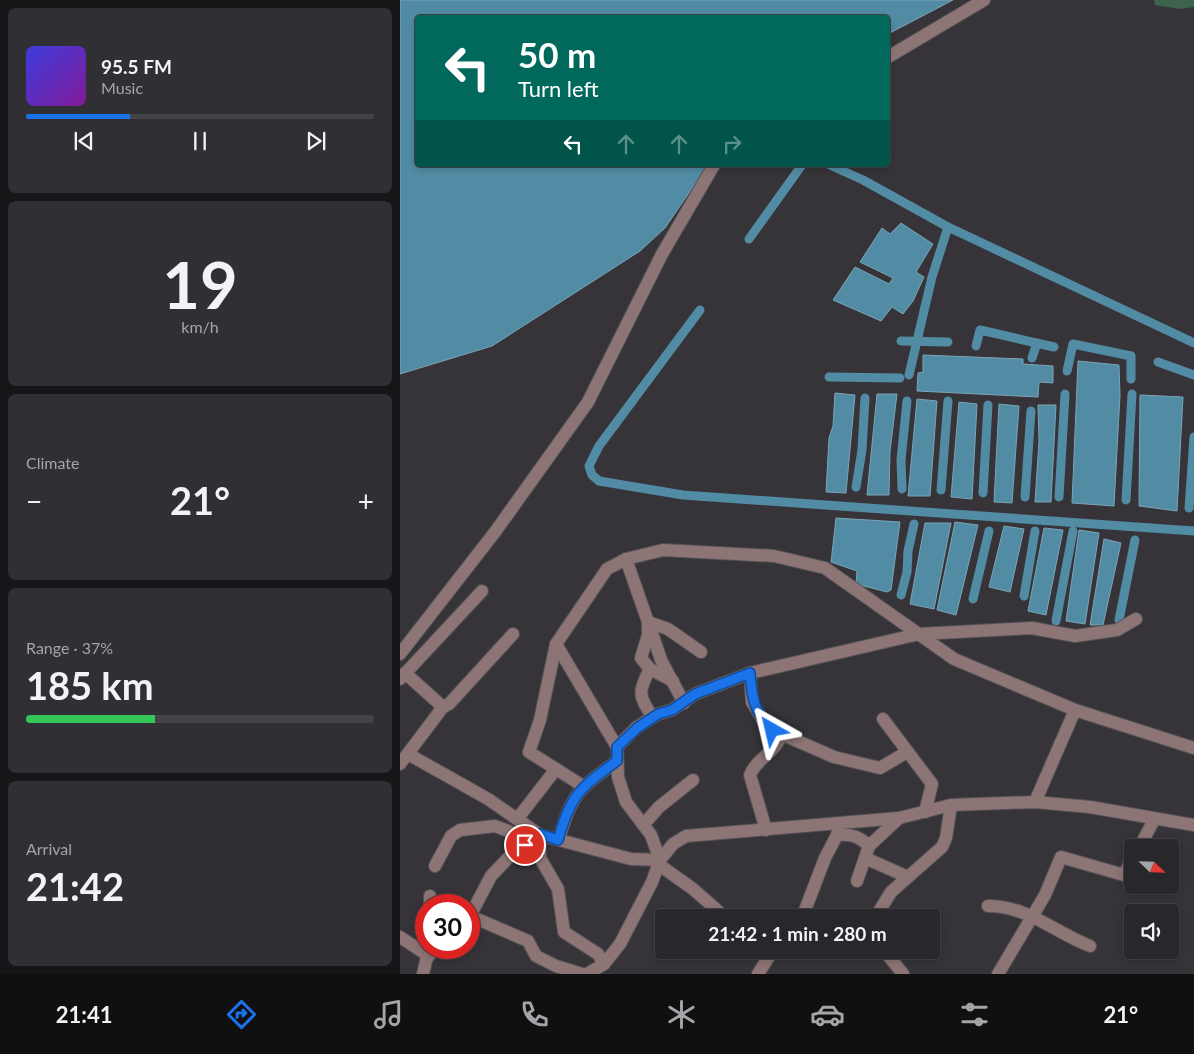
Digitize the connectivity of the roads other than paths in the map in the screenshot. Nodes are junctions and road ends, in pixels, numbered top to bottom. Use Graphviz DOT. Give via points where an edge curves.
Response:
graph roads {
  1 [pos="984,0"];
  2 [pos="890,56"];
  3 [pos="713,167"];
  4 [pos="626,559"];
  5 [pos="482,591"];
  6 [pos="1136,619"];
  7 [pos="648,622"];
  8 [pos="513,634"];
  9 [pos="919,634"];
  10 [pos="556,644"];
  11 [pos="701,652"];
  12 [pos="400,654"];
  13 [pos="650,670"];
  14 [pos="750,673"];
  15 [pos="403,676"];
  16 [pos="673,681"];
  17 [pos="684,703"];
  18 [pos="443,707"];
  19 [pos="1074,710"];
  20 [pos="653,717"];
  21 [pos="883,719"];
  22 [pos="781,735"];
  23 [pos="617,747"];
  24 [pos="1194,748"];
  25 [pos="907,752"];
  26 [pos="404,759"];
  27 [pos="617,761"];
  28 [pos="556,769"];
  29 [pos="693,780"];
  30 [pos="583,786"];
  31 [pos="1035,802"];
  32 [pos="951,805"];
  33 [pos="925,812"];
  34 [pos="518,818"];
  35 [pos="899,818"];
  36 [pos="1154,820"];
  37 [pos="644,824"];
  38 [pos="1194,825"];
  39 [pos="766,830"];
  40 [pos="838,830"];
  41 [pos="540,834"];
  42 [pos="1144,839"];
  43 [pos="558,840"];
  44 [pos="869,846"];
  45 [pos="865,858"];
  46 [pos="659,862"];
  47 [pos="435,866"];
  48 [pos="1124,875"];
  49 [pos="908,877"];
  50 [pos="857,881"];
  51 [pos="988,906"];
  52 [pos="716,909"];
  53 [pos="805,909"];
  54 [pos="881,909"];
  55 [pos="1033,917"];
  56 [pos="400,937"];
  57 [pos="415,945"];
  58 [pos="1090,946"];
  59 [pos="427,959"];
  60 [pos="767,959"];
  61 [pos="891,959"];
  62 [pos="604,964"];
  63 [pos="424,974"];
  64 [pos="589,974"];
  65 [pos="758,974"];
  66 [pos="903,974"];
  67 [pos="998,974"];
  1 -- 2 [label="street"];
  3 -- 12 [label="street" via="662,254 588,402 495,532"];
  4 -- 7 [label="street"];
  4 -- 9 [label="street" via="663,550 774,556 825,568"];
  4 -- 10 [label="street" via="607,570"];
  5 -- 15 [label="street"];
  6 -- 9 [label="street" via="1117,630 1075,636 1032,628"];
  7 -- 11 [label="street" via="668,630"];
  7 -- 13 [label="street" via="641,658"];
  7 -- 16 [label="street" via="661,660"];
  8 -- 18 [label="street"];
  9 -- 14 [label="street"];
  9 -- 19 [label="street" via="954,659"];
  10 -- 23 [label="street"];
  10 -- 28 [label="street" via="540,720 529,752"];
  13 -- 16 [label="street"];
  13 -- 20 [label="street" via="640,698"];
  14 -- 17 [label="street" via="695,694"];
  14 -- 22 [label="street" via="752,702 764,722"];
  15 -- 18 [label="street"];
  16 -- 17 [label="street"];
  17 -- 20 [label="street"];
  18 -- 26 [label="street"];
  19 -- 24 [label="street"];
  19 -- 31 [label="street"];
  20 -- 23 [label="street"];
  21 -- 25 [label="street"];
  22 -- 25 [label="street" via="834,757 880,768"];
  22 -- 39 [label="street" via="779,742 752,768 750,775"];
  23 -- 27 [label="street"];
  25 -- 33 [label="street" via="932,784"];
  26 -- 34 [label="street" via="488,798"];
  27 -- 30 [label="street"];
  27 -- 37 [label="street" via="626,802"];
  28 -- 30 [label="street"];
  28 -- 34 [label="street"];
  29 -- 37 [label="street" via="659,807"];
  30 -- 43 [label="street" via="572,801"];
  31 -- 32 [label="street"];
  31 -- 36 [label="street" via="1090,807"];
  32 -- 33 [label="street"];
  32 -- 49 [label="street" via="942,847"];
  33 -- 35 [label="street"];
  34 -- 41 [label="street"];
  35 -- 40 [label="street"];
  35 -- 44 [label="street"];
  36 -- 38 [label="street"];
  36 -- 42 [label="street"];
  37 -- 46 [label="street"];
  39 -- 40 [label="street"];
  39 -- 46 [label="street" via="686,836 673,844"];
  40 -- 44 [label="street"];
  40 -- 53 [label="street"];
  41 -- 43 [label="street"];
  41 -- 47 [label="street" via="521,836 495,826 460,830 452,836"];
  41 -- 62 [label="street" via="540,858 558,889 564,932 598,954"];
  41 -- 64 [label="street" via="511,855 491,876 470,916 528,940 536,956 556,966"];
  43 -- 46 [label="street"];
  44 -- 45 [label="street"];
  45 -- 49 [label="street"];
  45 -- 50 [label="street"];
  46 -- 52 [label="street"];
  46 -- 62 [label="street" via="620,944"];
  48 -- 55 [label="street" via="1061,857"];
  49 -- 54 [label="street" via="891,892"];
  51 -- 55 [label="street" via="1006,906"];
  55 -- 58 [label="street"];
  55 -- 67 [label="street"];
  56 -- 57 [label="street"];
  59 -- 63 [label="street"];
  60 -- 65 [label="street"];
  61 -- 66 [label="street"];
  62 -- 64 [label="street"];
}
